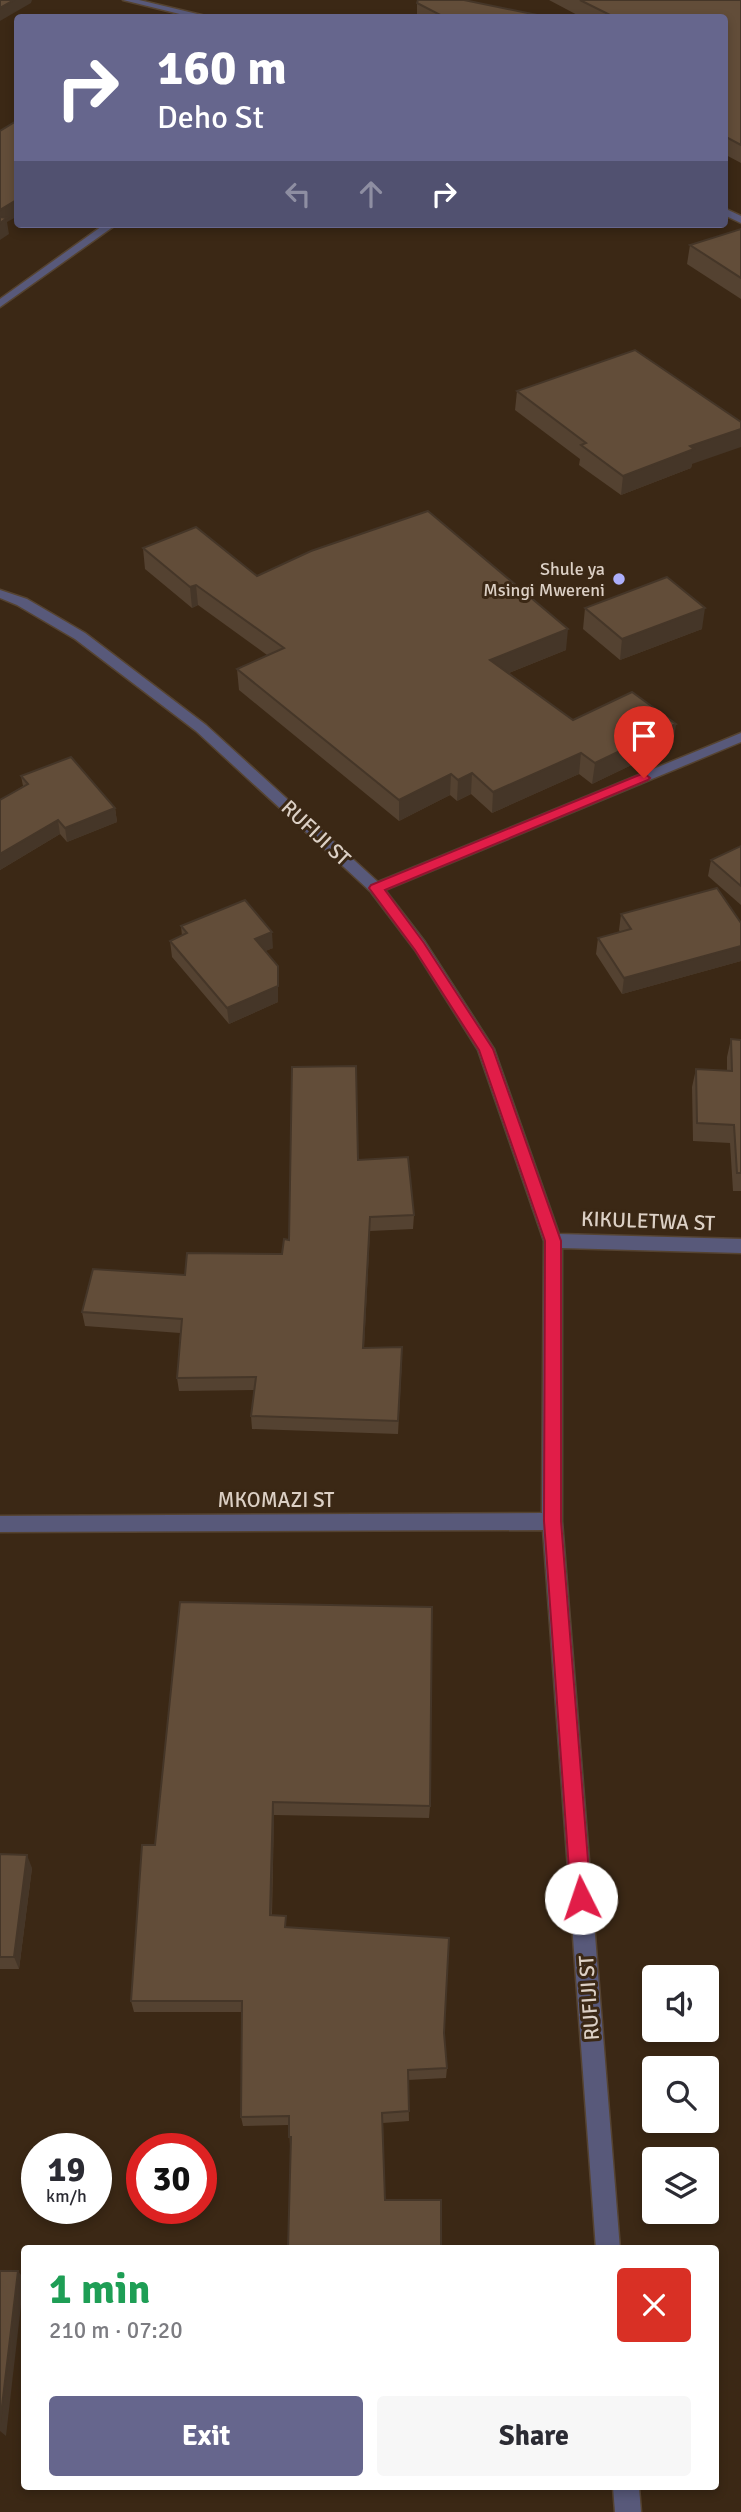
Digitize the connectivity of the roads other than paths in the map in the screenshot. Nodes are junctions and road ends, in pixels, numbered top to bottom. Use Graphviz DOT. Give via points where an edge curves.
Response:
graph roads {
  1 [pos="127,0"];
  2 [pos="180,0"];
  3 [pos="161,8"];
  4 [pos="190,14"];
  5 [pos="106,228"];
  6 [pos="0,304"];
  7 [pos="0,594"];
  8 [pos="741,737"];
  9 [pos="376,888"];
  10 [pos="553,1241"];
  11 [pos="741,1246"];
  12 [pos="552,1521"];
  13 [pos="0,1524"];
  14 [pos="608,2245"];
  15 [pos="626,2490"];
  16 [pos="628,2512"];
  1 -- 3 [label="street"];
  2 -- 3 [label="street"];
  3 -- 4 [label="street"];
  5 -- 6 [label="street"];
  7 -- 9 [label="street, RUFIJI ST" via="80,636 201,728"];
  8 -- 9 [label="street"];
  9 -- 10 [label="street, RUFIJI ST" via="486,1049"];
  10 -- 11 [label="street, KIKULETWA ST"];
  10 -- 12 [label="street, RUFIJI ST"];
  12 -- 13 [label="street, MKOMAZI ST"];
  12 -- 14 [label="street, RUFIJI ST"];
  15 -- 16 [label="street"];
}
